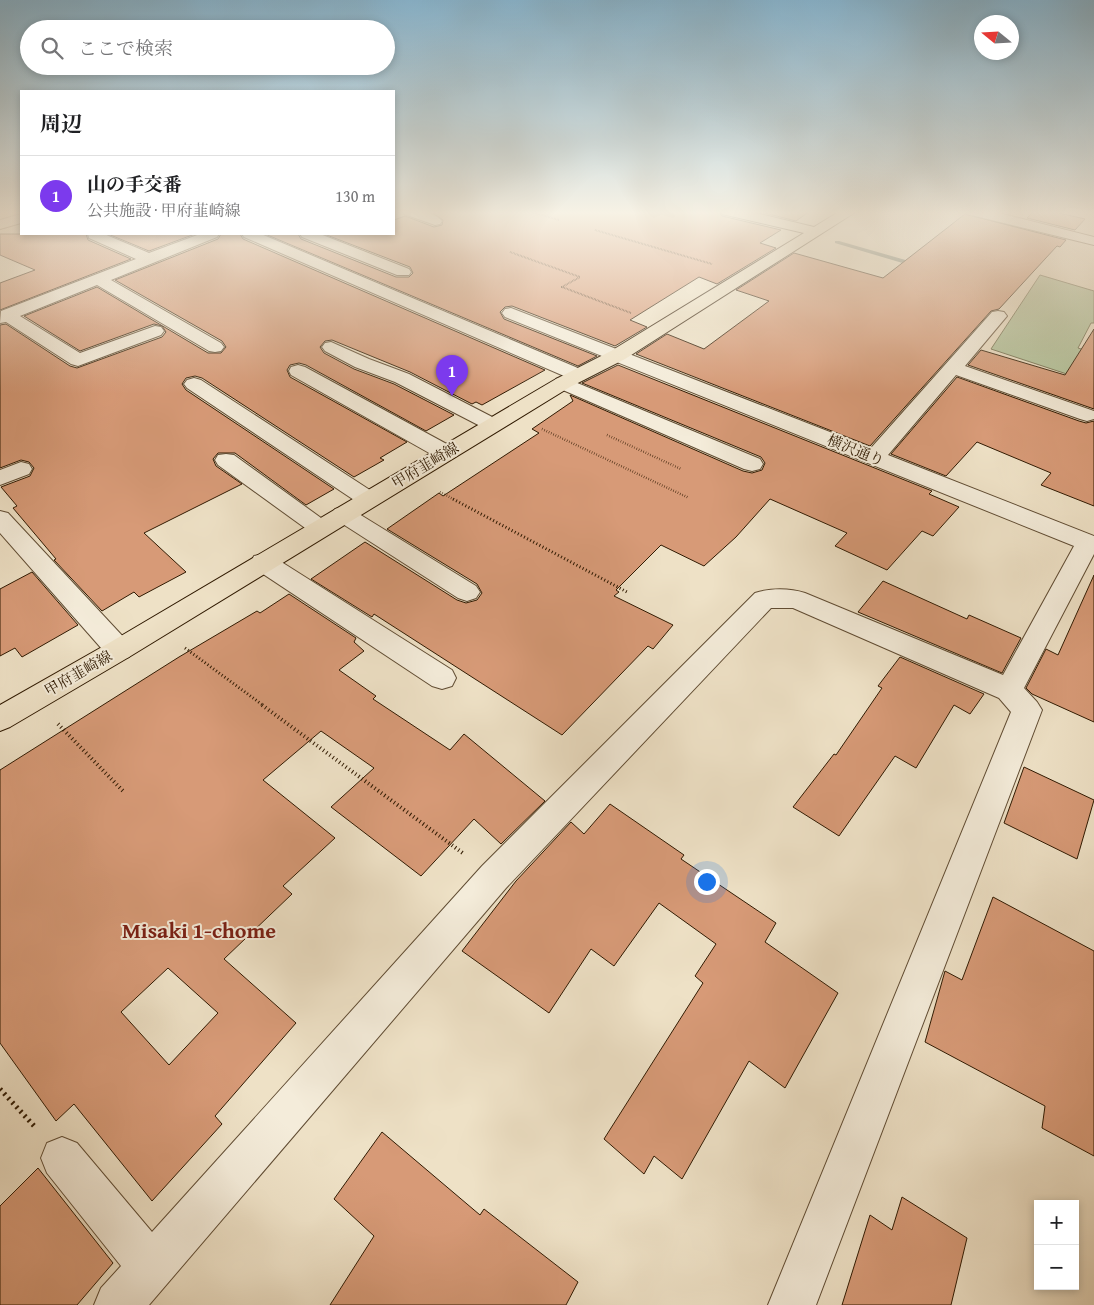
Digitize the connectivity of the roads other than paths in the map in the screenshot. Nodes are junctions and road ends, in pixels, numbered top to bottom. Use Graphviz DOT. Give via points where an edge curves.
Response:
graph roads {
  1 [pos="115,272"];
  2 [pos="333,272"];
  3 [pos="750,272"];
  4 [pos="98,279"];
  5 [pos="7,311"];
  6 [pos="511,313"];
  7 [pos="998,316"];
  8 [pos="155,331"];
  9 [pos="215,347"];
  10 [pos="331,347"];
  11 [pos="618,355"];
  12 [pos="953,368"];
  13 [pos="298,371"];
  14 [pos="570,379"];
  15 [pos="194,384"];
  16 [pos="1087,415"];
  17 [pos="502,420"];
  18 [pos="446,453"];
  19 [pos="875,457"];
  20 [pos="226,460"];
  21 [pos="752,464"];
  22 [pos="20,469"];
  23 [pos="0,478"];
  24 [pos="368,499"];
  25 [pos="343,514"];
  26 [pos="0,518"];
  27 [pos="320,528"];
  28 [pos="1091,543"];
  29 [pos="263,562"];
  30 [pos="467,592"];
  31 [pos="119,650"];
  32 [pos="442,678"];
  33 [pos="1009,690"];
  34 [pos="0,719"];
  35 [pos="62,1158"];
  36 [pos="151,1267"];
  37 [pos="118,1305"];
  38 [pos="792,1305"];
  1 -- 4 [label="street"];
  2 -- 14 [label="street"];
  3 -- 11 [label="main road, 甲府韮崎線"];
  4 -- 5 [label="street"];
  4 -- 9 [label="street"];
  5 -- 8 [label="street" via="78,360"];
  6 -- 11 [label="street, 横沢通り"];
  7 -- 12 [label="street"];
  10 -- 17 [label="street"];
  11 -- 14 [label="main road, 甲府韮崎線"];
  11 -- 19 [label="street, 横沢通り"];
  12 -- 16 [label="street"];
  12 -- 19 [label="street"];
  13 -- 18 [label="street"];
  14 -- 17 [label="main road, 甲府韮崎線"];
  14 -- 21 [label="street"];
  15 -- 24 [label="street"];
  17 -- 18 [label="main road, 甲府韮崎線"];
  18 -- 24 [label="main road, 甲府韮崎線"];
  19 -- 28 [label="street, 横沢通り"];
  20 -- 27 [label="street"];
  22 -- 23 [label="street"];
  24 -- 25 [label="main road, 甲府韮崎線"];
  25 -- 27 [label="main road, 甲府韮崎線"];
  25 -- 30 [label="street"];
  26 -- 31 [label="street"];
  27 -- 29 [label="main road, 甲府韮崎線"];
  28 -- 33 [label="street"];
  29 -- 31 [label="main road, 甲府韮崎線"];
  29 -- 32 [label="street"];
  31 -- 34 [label="main road, 甲府韮崎線"];
  33 -- 36 [label="street" via="796,599 764,599 494,877"];
  33 -- 38 [label="street" via="1027,710"];
  35 -- 36 [label="street"];
  36 -- 37 [label="street"];
}
